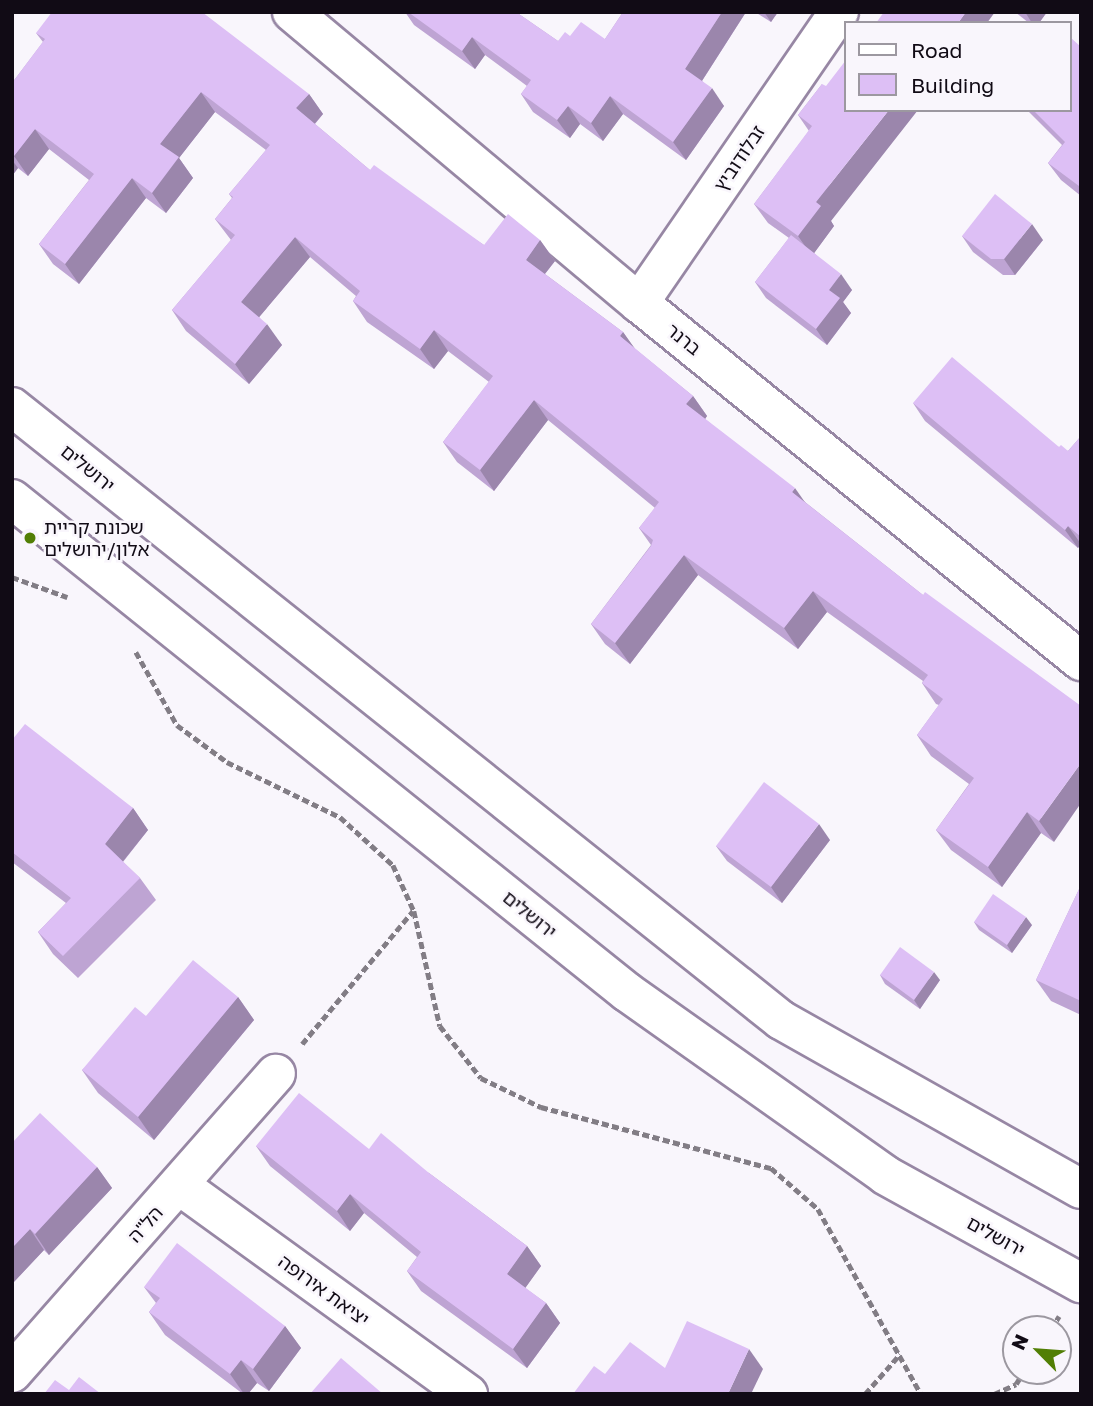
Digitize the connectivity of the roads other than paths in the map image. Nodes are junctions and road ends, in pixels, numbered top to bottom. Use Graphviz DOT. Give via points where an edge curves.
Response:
graph roads {
  1 [pos="292,12"];
  2 [pos="839,12"];
  3 [pos="639,303"];
  4 [pos="12,407"];
  5 [pos="12,499"];
  6 [pos="1081,661"];
  7 [pos="276,1074"];
  8 [pos="179,1185"];
  9 [pos="1081,1189"];
  10 [pos="1081,1283"];
  11 [pos="12,1373"];
  12 [pos="468,1394"];
  1 -- 3 [label="main road, ברנר"];
  2 -- 3 [label="main road, זבלודוביץ"];
  3 -- 6 [label="main road, ברנר"];
  4 -- 9 [label="main road, ירושלים" via="781,1020"];
  5 -- 10 [label="main road, ירושלים" via="627,992 885,1175"];
  7 -- 8 [label="main road, הל\"ה"];
  8 -- 11 [label="main road, הל\"ה"];
  8 -- 12 [label="main road, יציאת אירופה"];
}
